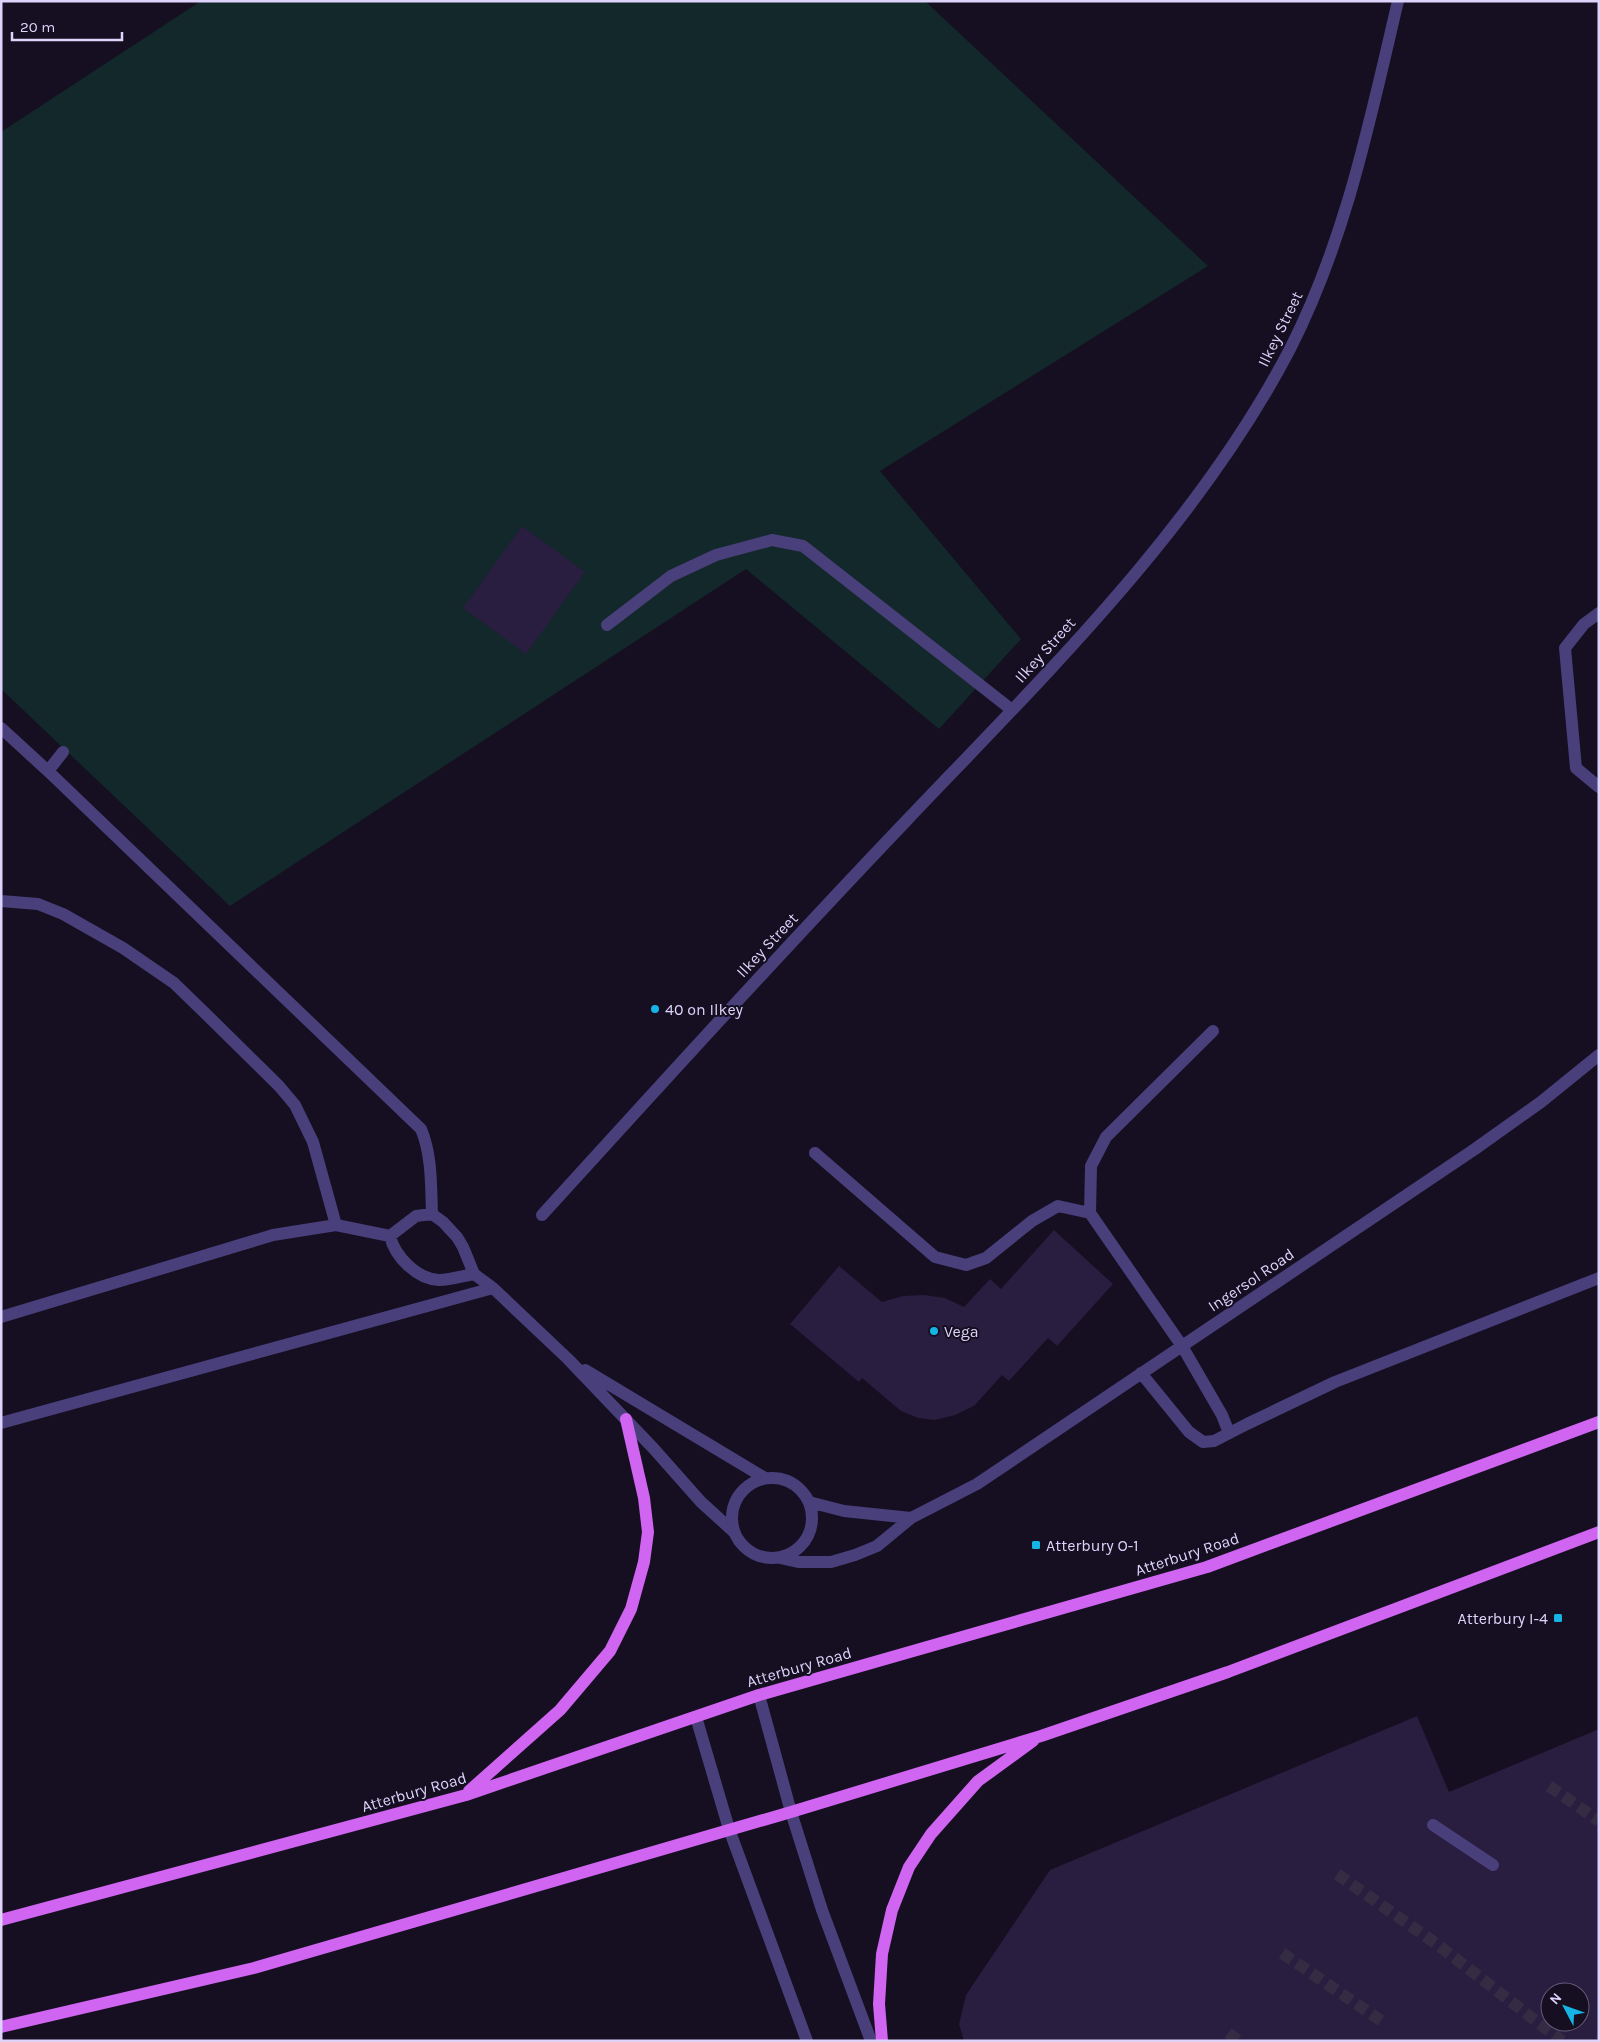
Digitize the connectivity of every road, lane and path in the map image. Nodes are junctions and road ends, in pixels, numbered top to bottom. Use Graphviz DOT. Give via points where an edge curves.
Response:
graph roads {
  1 [pos="1398,1"];
  2 [pos="1599,613"];
  3 [pos="607,625"];
  4 [pos="1012,710"];
  5 [pos="1,728"];
  6 [pos="63,752"];
  7 [pos="48,771"];
  8 [pos="1599,786"];
  9 [pos="1,901"];
  10 [pos="1213,1031"];
  11 [pos="1599,1055"];
  12 [pos="815,1153"];
  13 [pos="1090,1213"];
  14 [pos="432,1214"];
  15 [pos="542,1215"];
  16 [pos="336,1225"];
  17 [pos="390,1236"];
  18 [pos="474,1274"];
  19 [pos="1599,1278"];
  20 [pos="493,1288"];
  21 [pos="1,1317"];
  22 [pos="1182,1346"];
  23 [pos="568,1359"];
  24 [pos="1141,1373"];
  25 [pos="626,1419"];
  26 [pos="1599,1422"];
  27 [pos="1,1423"];
  28 [pos="1229,1433"];
  29 [pos="765,1478"];
  30 [pos="809,1502"];
  31 [pos="911,1518"];
  32 [pos="734,1532"];
  33 [pos="1599,1532"];
  34 [pos="780,1558"];
  35 [pos="759,1695"];
  36 [pos="696,1717"];
  37 [pos="1041,1736"];
  38 [pos="466,1795"];
  39 [pos="791,1812"];
  40 [pos="1433,1824"];
  41 [pos="729,1828"];
  42 [pos="1493,1865"];
  43 [pos="1,1920"];
  44 [pos="1,2027"];
  45 [pos="807,2041"];
  46 [pos="870,2041"];
  47 [pos="882,2041"];
  1 -- 4 [label="street, Ilkey Street" via="1349,203 1312,304 1273,380 1234,445 1163,538 1110,604"];
  2 -- 8 [label="street" via="1584,624 1564,648 1576,768"];
  3 -- 4 [label="street" via="671,576 716,556 772,540 803,546"];
  4 -- 15 [label="street, Ilkey Street" via="798,935"];
  5 -- 7 [label="street"];
  6 -- 7 [label="street"];
  7 -- 14 [label="street" via="421,1129 431,1174"];
  9 -- 16 [label="street" via="38,904 63,914 124,948 174,983 295,1105 313,1142"];
  10 -- 13 [label="street" via="1106,1137 1092,1166"];
  11 -- 22 [label="street, Ingersol Road" via="1475,1149"];
  12 -- 13 [label="street" via="935,1257 966,1265 986,1258 1032,1221 1058,1206"];
  13 -- 22 [label="street"];
  14 -- 17 [label="street" via="416,1216"];
  14 -- 18 [label="street" via="457,1237"];
  16 -- 17 [label="street"];
  16 -- 21 [label="street" via="273,1235"];
  17 -- 18 [label="street" via="399,1257 425,1277 440,1280"];
  18 -- 20 [label="street"];
  19 -- 28 [label="street" via="1335,1382"];
  20 -- 23 [label="street"];
  20 -- 27 [label="street"];
  22 -- 24 [label="street, Ingersol Road"];
  22 -- 28 [label="street"];
  23 -- 25 [label="street"];
  23 -- 29 [label="street"];
  24 -- 28 [label="street" via="1198,1439 1214,1441"];
  24 -- 31 [label="street, Ingersol Road" via="978,1484"];
  25 -- 32 [label="street" via="701,1502"];
  25 -- 38 [label="main road" via="644,1498 648,1532 644,1562 631,1609 610,1651 560,1710"];
  26 -- 35 [label="main road, Atterbury Road" via="1207,1567"];
  29 -- 30 [label="street" via="786,1480 796,1486"];
  29 -- 32 [label="street" via="740,1492 731,1518"];
  30 -- 31 [label="street" via="844,1512"];
  30 -- 34 [label="street" via="812,1520 808,1537 797,1550"];
  31 -- 34 [label="street, Ingersol Road" via="877,1546 832,1562 798,1562"];
  32 -- 34 [label="street" via="741,1545 752,1554"];
  33 -- 37 [label="main road" via="1228,1672"];
  35 -- 36 [label="main road, Atterbury Road"];
  35 -- 39 [label="street"];
  36 -- 38 [label="main road, Atterbury Road"];
  36 -- 41 [label="street"];
  37 -- 39 [label="main road"];
  37 -- 47 [label="main road" via="978,1781 931,1834 909,1866 892,1910 882,1954 879,2004"];
  38 -- 43 [label="main road, Atterbury Road"];
  39 -- 41 [label="main road"];
  39 -- 46 [label="street" via="822,1910"];
  40 -- 42 [label="street"];
  41 -- 44 [label="main road" via="254,1968"];
  41 -- 45 [label="street"];
}
